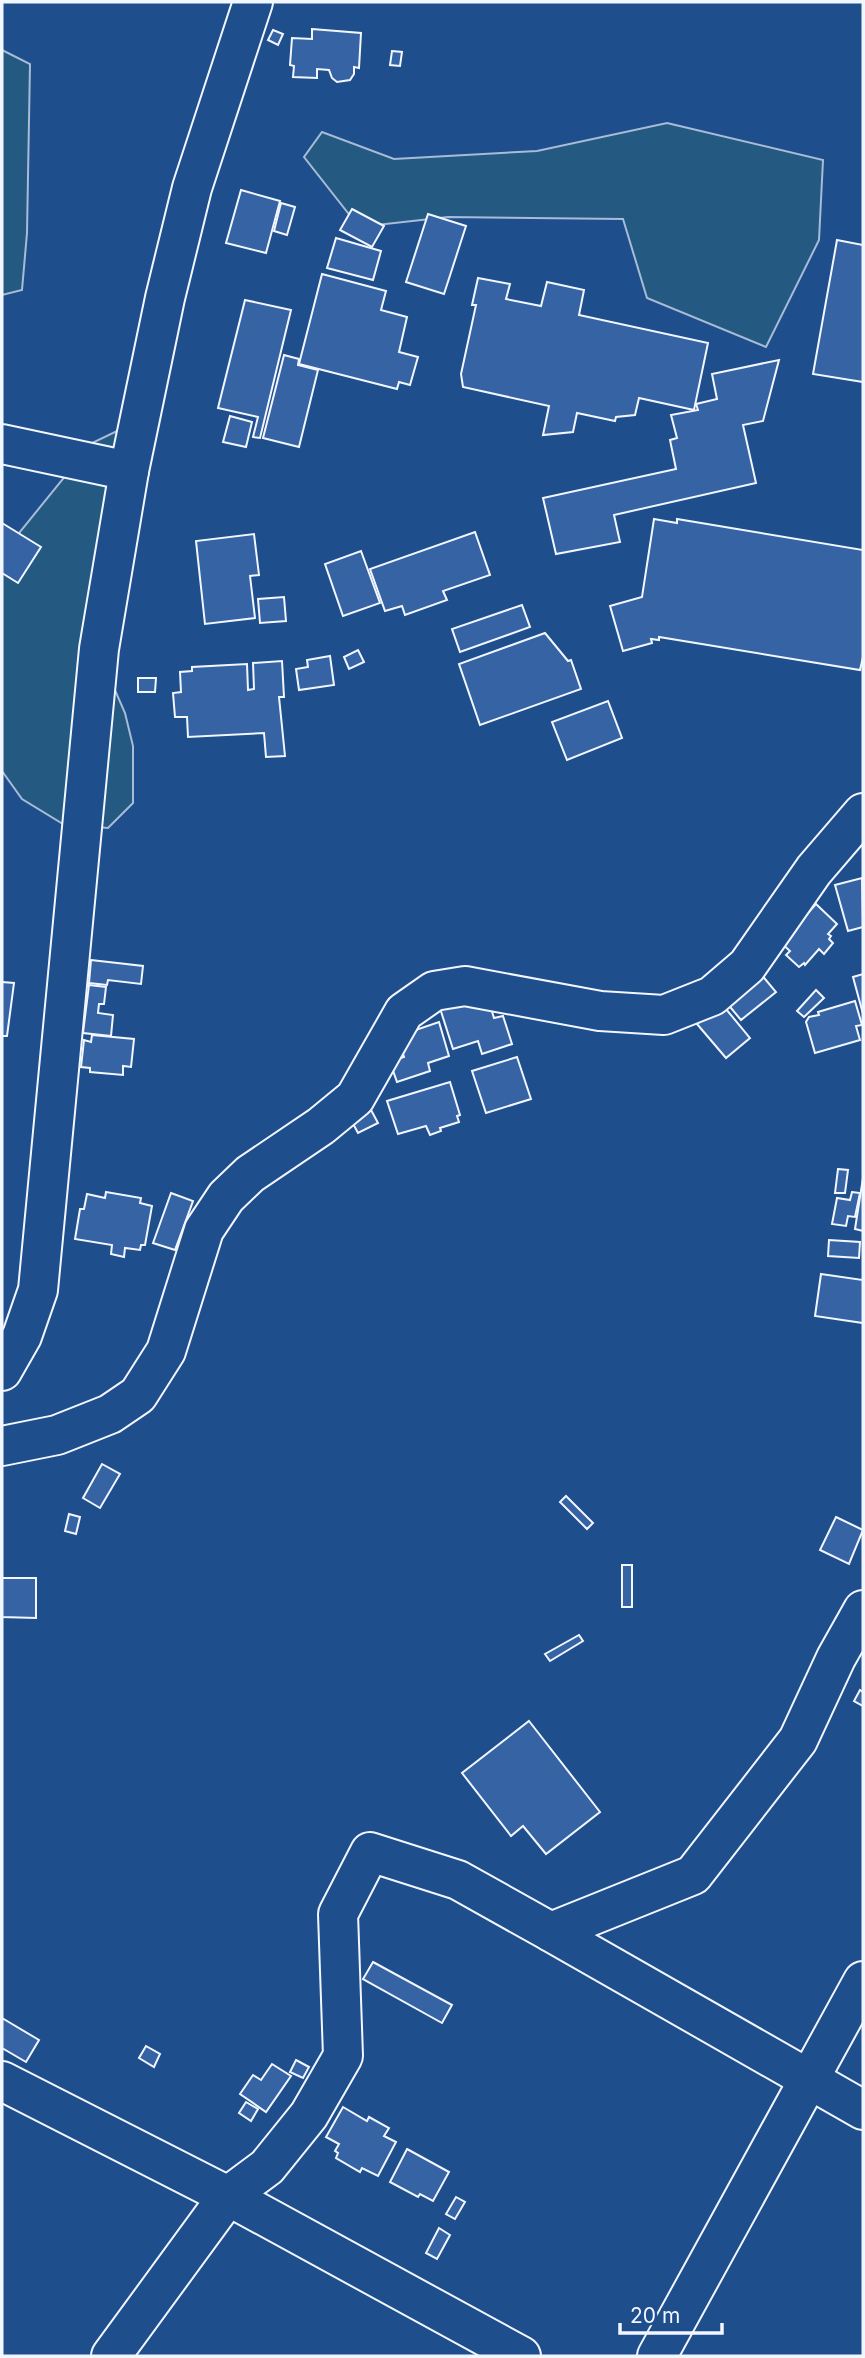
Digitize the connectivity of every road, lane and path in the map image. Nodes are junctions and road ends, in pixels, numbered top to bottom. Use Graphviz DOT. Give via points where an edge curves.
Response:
graph roads {
  1 [pos="253,2"];
  2 [pos="2,444"];
  3 [pos="129,471"];
  4 [pos="863,813"];
  5 [pos="2,1371"];
  6 [pos="2,1447"];
  7 [pos="863,1610"];
  8 [pos="850,1666"];
  9 [pos="551,1932"];
  10 [pos="863,1981"];
  11 [pos="2,2081"];
  12 [pos="808,2081"];
  13 [pos="863,2110"];
  14 [pos="228,2196"];
  15 [pos="111,2356"];
  16 [pos="521,2356"];
  17 [pos="657,2356"];
  1 -- 3 [label="street" via="192,188"];
  2 -- 3 [label="street"];
  3 -- 5 [label="street" via="99,649 38,1290 22,1336"];
  4 -- 6 [label="street" via="814,870 747,966 712,996 664,1015 600,1011 465,986 434,991 404,1012 355,1098 226,1196 204,1230 166,1351 138,1395 110,1414 57,1435"];
  7 -- 8 [label="street"];
  8 -- 9 [label="street" via="799,1740 693,1875"];
  9 -- 12 [label="street"];
  9 -- 14 [label="street" via="458,1880 370,1852 338,1914 343,2056 309,2115 284,2147 267,2167"];
  10 -- 12 [label="street"];
  11 -- 14 [label="street"];
  12 -- 13 [label="street"];
  12 -- 17 [label="street"];
  14 -- 15 [label="street"];
  14 -- 16 [label="street"];
}
